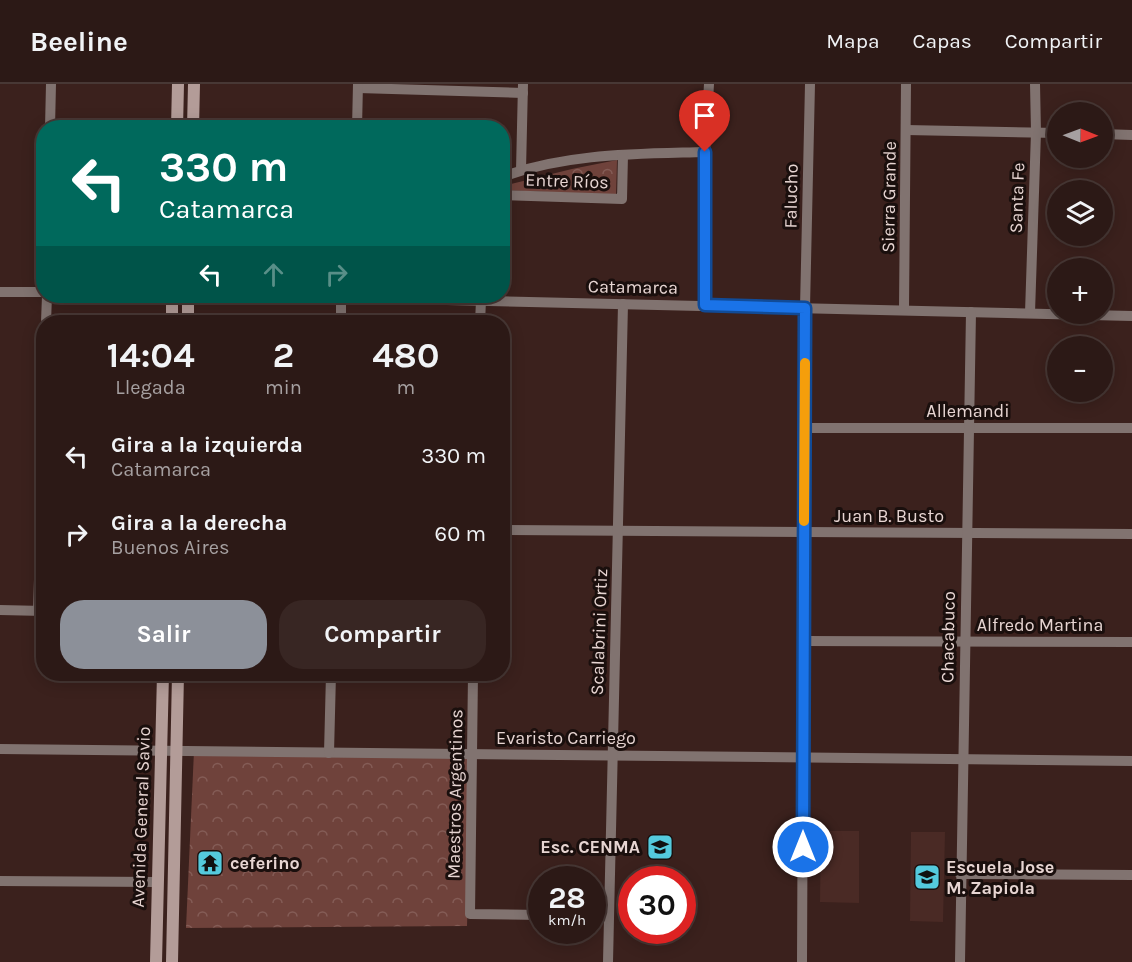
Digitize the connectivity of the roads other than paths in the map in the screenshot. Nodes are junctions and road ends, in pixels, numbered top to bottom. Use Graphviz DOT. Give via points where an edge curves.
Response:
graph roads {
  1 [pos="51,84"];
  2 [pos="178,84"];
  3 [pos="194,84"];
  4 [pos="709,84"];
  5 [pos="810,84"];
  6 [pos="906,84"];
  7 [pos="1035,84"];
  8 [pos="358,86"];
  9 [pos="523,88"];
  10 [pos="51,120"];
  11 [pos="177,120"];
  12 [pos="193,120"];
  13 [pos="357,120"];
  14 [pos="906,130"];
  15 [pos="1036,132"];
  16 [pos="1047,132"];
  17 [pos="1113,134"];
  18 [pos="1132,135"];
  19 [pos="705,152"];
  20 [pos="623,155"];
  21 [pos="521,170"];
  22 [pos="510,174"];
  23 [pos="510,195"];
  24 [pos="0,292"];
  25 [pos="36,292"];
  26 [pos="510,302"];
  27 [pos="623,304"];
  28 [pos="705,305"];
  29 [pos="805,308"];
  30 [pos="904,309"];
  31 [pos="971,312"];
  32 [pos="1030,313"];
  33 [pos="1132,316"];
  34 [pos="804,428"];
  35 [pos="969,428"];
  36 [pos="1132,428"];
  37 [pos="510,530"];
  38 [pos="618,531"];
  39 [pos="804,532"];
  40 [pos="967,534"];
  41 [pos="1132,534"];
  42 [pos="0,610"];
  43 [pos="36,611"];
  44 [pos="804,640"];
  45 [pos="964,642"];
  46 [pos="1132,642"];
  47 [pos="163,681"];
  48 [pos="178,681"];
  49 [pos="331,681"];
  50 [pos="473,681"];
  51 [pos="0,749"];
  52 [pos="160,751"];
  53 [pos="176,752"];
  54 [pos="329,753"];
  55 [pos="472,754"];
  56 [pos="612,754"];
  57 [pos="803,756"];
  58 [pos="962,758"];
  59 [pos="1132,761"];
  60 [pos="960,874"];
  61 [pos="1132,875"];
  62 [pos="0,881"];
  63 [pos="156,882"];
  64 [pos="528,915"];
  65 [pos="609,916"];
  66 [pos="156,962"];
  67 [pos="172,962"];
  68 [pos="608,962"];
  69 [pos="802,962"];
  70 [pos="960,962"];
  1 -- 10 [label="street"];
  2 -- 11 [label="main road"];
  3 -- 12 [label="main road"];
  4 -- 19 [label="street"];
  5 -- 29 [label="street, Falucho"];
  6 -- 14 [label="street, Sierra Grande"];
  7 -- 15 [label="street, Santa Fe"];
  8 -- 9 [label="street"];
  8 -- 13 [label="street"];
  9 -- 21 [label="street"];
  14 -- 15 [label="street"];
  14 -- 30 [label="street, Sierra Grande"];
  15 -- 16 [label="street"];
  15 -- 32 [label="street, Santa Fe"];
  17 -- 18 [label="street"];
  19 -- 20 [label="street, Entre Ríos"];
  19 -- 28 [label="street"];
  20 -- 21 [label="street, Entre Ríos"];
  20 -- 23 [label="street, Entre Ríos" via="622,199"];
  21 -- 22 [label="street, Entre Ríos"];
  24 -- 25 [label="street"];
  26 -- 27 [label="street, Catamarca"];
  27 -- 28 [label="street, Catamarca"];
  27 -- 38 [label="street, Scalabrini Ortiz"];
  28 -- 29 [label="street, Catamarca"];
  29 -- 30 [label="street, Catamarca"];
  29 -- 34 [label="street, Falucho"];
  30 -- 31 [label="street, Catamarca"];
  31 -- 32 [label="street, Catamarca"];
  31 -- 35 [label="street, Chacabuco"];
  32 -- 33 [label="street, Catamarca"];
  34 -- 35 [label="street, Allemandi"];
  34 -- 39 [label="street, Falucho"];
  35 -- 36 [label="street, Allemandi"];
  35 -- 40 [label="street, Chacabuco"];
  37 -- 38 [label="street, Juan B. Busto"];
  38 -- 39 [label="street, Juan B. Busto"];
  38 -- 56 [label="street, Scalabrini Ortiz"];
  39 -- 40 [label="street, Juan B. Busto"];
  39 -- 44 [label="street, Falucho"];
  40 -- 41 [label="street, Juan B. Busto"];
  40 -- 45 [label="street, Chacabuco"];
  42 -- 43 [label="street"];
  44 -- 45 [label="street, Alfredo Martina"];
  44 -- 57 [label="street, Falucho"];
  45 -- 46 [label="street, Alfredo Martina"];
  45 -- 58 [label="street, Chacabuco"];
  47 -- 52 [label="main road, Avenida General Savio"];
  48 -- 53 [label="main road, Avenida General Savio"];
  49 -- 54 [label="street"];
  50 -- 55 [label="street, Maestros Argentinos"];
  51 -- 52 [label="street, Evaristo Carriego"];
  52 -- 53 [label="street, Evaristo Carriego"];
  52 -- 63 [label="main road, Avenida General Savio"];
  53 -- 54 [label="street, Evaristo Carriego"];
  53 -- 67 [label="main road, Avenida General Savio"];
  54 -- 55 [label="street, Evaristo Carriego"];
  55 -- 56 [label="street, Evaristo Carriego"];
  55 -- 64 [label="street, Maestros Argentinos" via="470,914"];
  56 -- 57 [label="street, Evaristo Carriego"];
  56 -- 65 [label="street, Scalabrini Ortiz"];
  57 -- 58 [label="street, Evaristo Carriego"];
  57 -- 69 [label="street, Falucho"];
  58 -- 59 [label="street, Evaristo Carriego"];
  58 -- 60 [label="street, Chacabuco"];
  60 -- 61 [label="street"];
  60 -- 70 [label="street, Chacabuco"];
  62 -- 63 [label="street"];
  63 -- 66 [label="main road, Avenida General Savio"];
  65 -- 68 [label="street, Scalabrini Ortiz"];
}
